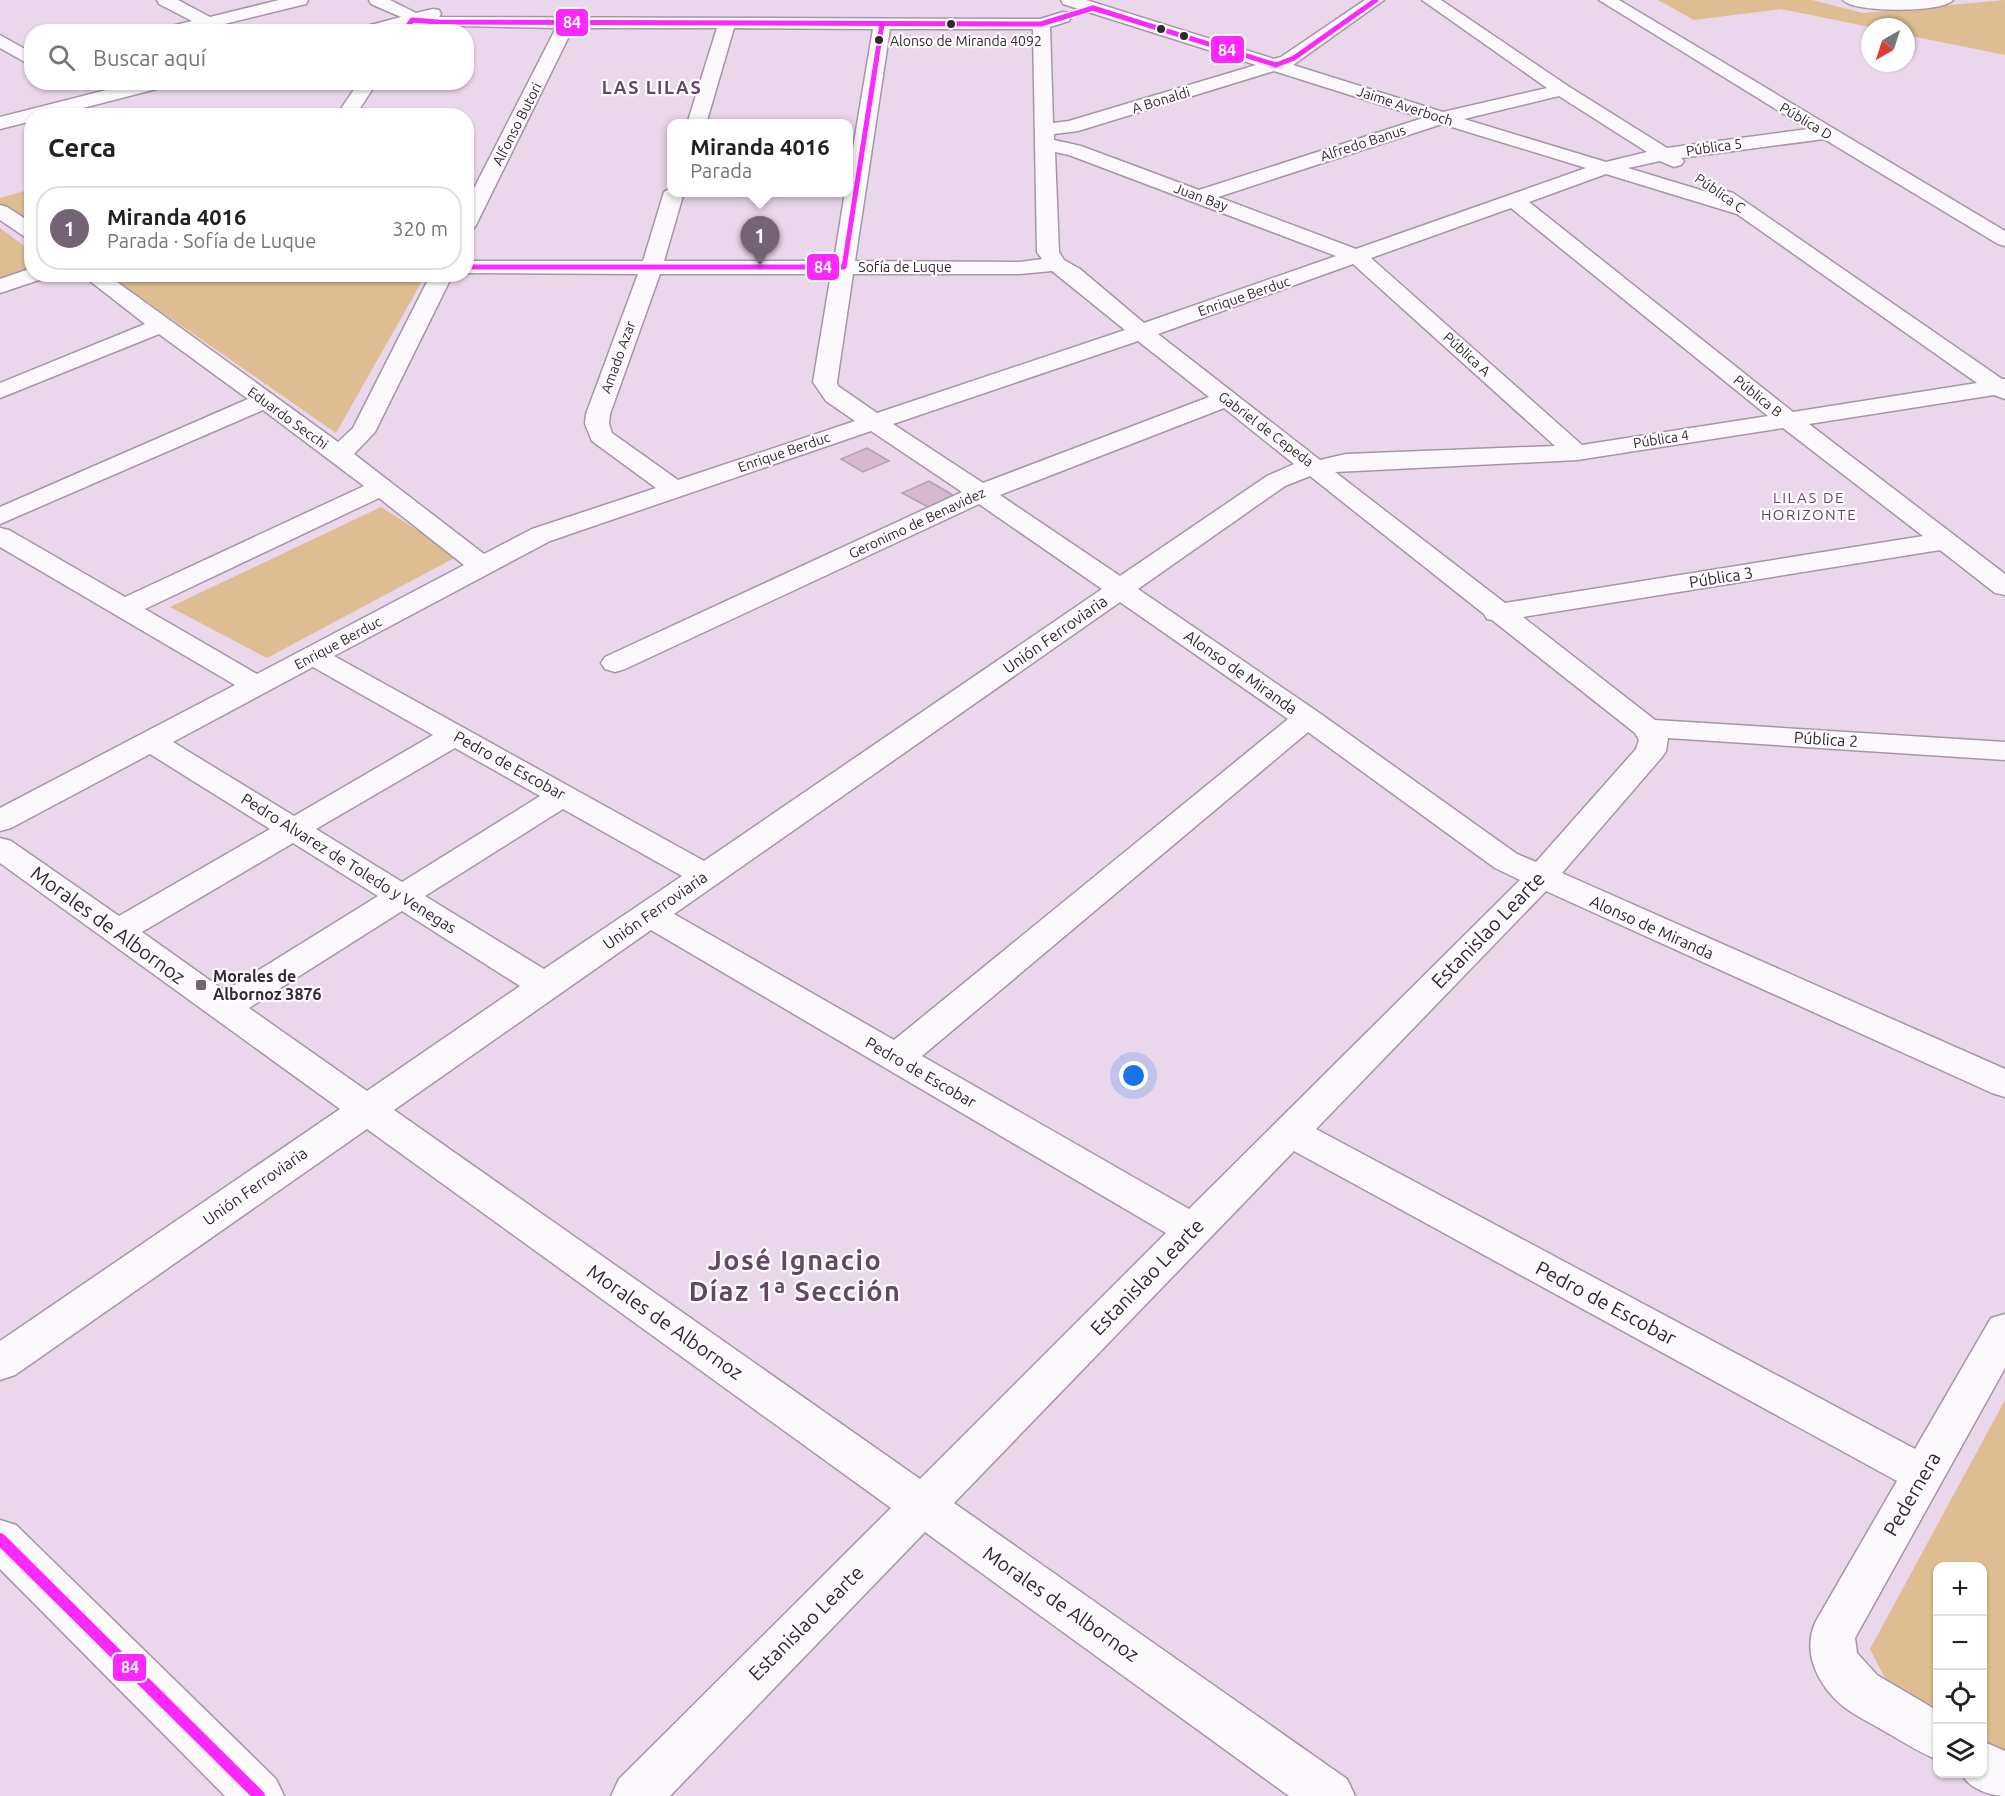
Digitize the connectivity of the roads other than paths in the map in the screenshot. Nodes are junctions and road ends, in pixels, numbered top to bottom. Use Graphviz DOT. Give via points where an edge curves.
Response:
graph roads {
  1 [pos="165,0"];
  2 [pos="300,0"];
  3 [pos="377,0"];
  4 [pos="1069,0"];
  5 [pos="1376,0"];
  6 [pos="1430,0"];
  7 [pos="1607,0"];
  8 [pos="1851,0"];
  9 [pos="1945,0"];
  10 [pos="466,6"];
  11 [pos="830,8"];
  12 [pos="1093,8"];
  13 [pos="207,22"];
  14 [pos="727,22"];
  15 [pos="567,23"];
  16 [pos="863,23"];
  17 [pos="199,24"];
  18 [pos="408,24"];
  19 [pos="414,24"];
  20 [pos="423,24"];
  21 [pos="882,24"];
  22 [pos="1041,24"];
  23 [pos="0,40"];
  24 [pos="24,57"];
  25 [pos="1276,65"];
  26 [pos="24,66"];
  27 [pos="10,70"];
  28 [pos="130,90"];
  29 [pos="363,90"];
  30 [pos="1562,90"];
  31 [pos="59,108"];
  32 [pos="350,108"];
  33 [pos="24,117"];
  34 [pos="1442,118"];
  35 [pos="697,119"];
  36 [pos="0,123"];
  37 [pos="1825,132"];
  38 [pos="1044,136"];
  39 [pos="1664,154"];
  40 [pos="1605,168"];
  41 [pos="1201,196"];
  42 [pos="673,197"];
  43 [pos="1514,200"];
  44 [pos="474,209"];
  45 [pos="1742,209"];
  46 [pos="0,211"];
  47 [pos="24,227"];
  48 [pos="2005,240"];
  49 [pos="1356,256"];
  50 [pos="1056,264"];
  51 [pos="652,266"];
  52 [pos="474,267"];
  53 [pos="844,267"];
  54 [pos="24,277"];
  55 [pos="102,282"];
  56 [pos="438,282"];
  57 [pos="0,286"];
  58 [pos="160,326"];
  59 [pos="1141,332"];
  60 [pos="2002,388"];
  61 [pos="0,390"];
  62 [pos="1226,399"];
  63 [pos="265,400"];
  64 [pos="1787,419"];
  65 [pos="873,422"];
  66 [pos="1577,453"];
  67 [pos="339,454"];
  68 [pos="1315,466"];
  69 [pos="382,487"];
  70 [pos="675,490"];
  71 [pos="981,493"];
  72 [pos="0,516"];
  73 [pos="0,536"];
  74 [pos="1944,541"];
  75 [pos="482,566"];
  76 [pos="2005,587"];
  77 [pos="1120,588"];
  78 [pos="124,609"];
  79 [pos="1497,613"];
  80 [pos="314,656"];
  81 [pos="615,663"];
  82 [pos="257,686"];
  83 [pos="1307,718"];
  84 [pos="455,735"];
  85 [pos="1649,740"];
  86 [pos="151,741"];
  87 [pos="2005,751"];
  88 [pos="563,795"];
  89 [pos="0,821"];
  90 [pos="293,829"];
  91 [pos="0,848"];
  92 [pos="705,875"];
  93 [pos="1541,877"];
  94 [pos="402,897"];
  95 [pos="649,914"];
  96 [pos="117,932"];
  97 [pos="546,986"];
  98 [pos="224,1008"];
  99 [pos="896,1058"];
  100 [pos="2005,1084"];
  101 [pos="367,1109"];
  102 [pos="1290,1132"];
  103 [pos="1193,1230"];
  104 [pos="2005,1330"];
  105 [pos="0,1363"];
  106 [pos="1923,1474"];
  107 [pos="922,1506"];
  108 [pos="0,1539"];
  109 [pos="1933,1734"];
  110 [pos="1987,1766"];
  111 [pos="2005,1777"];
  112 [pos="260,1796"];
  113 [pos="636,1796"];
  114 [pos="1330,1796"];
  1 -- 13 [label="street"];
  2 -- 13 [label="street"];
  3 -- 18 [label="street" via="409,15"];
  4 -- 12 [label="street, Jaime Averboch"];
  5 -- 25 [label="street, A Bonaldi" via="1294,58"];
  6 -- 30 [label="street, Pública C"];
  7 -- 37 [label="street, Pública D"];
  8 -- 9 [label="street" via="1894,6"];
  10 -- 19 [label="street"];
  11 -- 16 [label="street"];
  12 -- 22 [label="street"];
  12 -- 25 [label="street, Jaime Averboch"];
  13 -- 17 [label="street"];
  14 -- 15 [label="street"];
  14 -- 16 [label="street"];
  14 -- 35 [label="street"];
  15 -- 20 [label="street"];
  15 -- 44 [label="street, Alfonso Butori"];
  16 -- 21 [label="street"];
  21 -- 22 [label="street"];
  21 -- 53 [label="street, Alonso de Miranda"];
  22 -- 38 [label="street"];
  23 -- 24 [label="street"];
  25 -- 34 [label="street, Jaime Averboch"];
  25 -- 38 [label="street, A Bonaldi"];
  26 -- 27 [label="street"];
  28 -- 31 [label="street"];
  29 -- 32 [label="street"];
  30 -- 34 [label="street, Alfredo Banus"];
  30 -- 39 [label="street, Pública C"];
  33 -- 36 [label="street"];
  34 -- 40 [label="street, Jaime Averboch"];
  34 -- 41 [label="street, Alfredo Banus"];
  37 -- 39 [label="street, Pública 5"];
  37 -- 48 [label="street, Pública D"];
  38 -- 41 [label="street, Juan Bay"];
  38 -- 50 [label="street" via="1048,252"];
  39 -- 40 [label="street, Pública 5"];
  39 -- 45 [label="street, Pública C"];
  40 -- 43 [label="street, Enrique Berduc"];
  40 -- 45 [label="street, Jaime Averboch"];
  41 -- 49 [label="street, Juan Bay"];
  42 -- 51 [label="street, Amado Azar"];
  43 -- 49 [label="street, Enrique Berduc"];
  43 -- 64 [label="street, Pública B"];
  45 -- 60 [label="street, Pública C"];
  46 -- 47 [label="street"];
  49 -- 59 [label="street, Enrique Berduc"];
  49 -- 66 [label="street, Pública A"];
  50 -- 53 [label="street, Sofía de Luque" via="1020,268"];
  50 -- 59 [label="street, Gabriel de Cepeda"];
  51 -- 52 [label="street, Sofía de Luque"];
  51 -- 53 [label="street, Sofía de Luque"];
  51 -- 70 [label="street, Amado Azar" via="597,424 601,436"];
  53 -- 65 [label="street, Alonso de Miranda" via="826,388"];
  54 -- 57 [label="street"];
  55 -- 58 [label="street, Eduardo Secchi"];
  56 -- 67 [label="street" via="363,432"];
  58 -- 61 [label="street"];
  58 -- 63 [label="street, Eduardo Secchi"];
  59 -- 62 [label="street, Gabriel de Cepeda"];
  59 -- 65 [label="street, Enrique Berduc"];
  60 -- 64 [label="street, Pública 4"];
  62 -- 68 [label="street, Gabriel de Cepeda"];
  62 -- 71 [label="street, Geronimo de Benavidez"];
  63 -- 67 [label="street, Eduardo Secchi"];
  63 -- 72 [label="street"];
  64 -- 66 [label="street, Pública 4"];
  64 -- 74 [label="street, Pública B"];
  65 -- 70 [label="street, Enrique Berduc"];
  65 -- 71 [label="street, Alonso de Miranda"];
  66 -- 68 [label="street, Pública 4"];
  67 -- 69 [label="street, Eduardo Secchi"];
  68 -- 77 [label="street, Unión Ferroviaria" via="1276,481"];
  68 -- 79 [label="street, Gabriel de Cepeda"];
  69 -- 75 [label="street, Eduardo Secchi"];
  69 -- 78 [label="street"];
  70 -- 75 [label="street, Enrique Berduc" via="541,535"];
  71 -- 77 [label="street, Alonso de Miranda"];
  71 -- 81 [label="street, Geronimo de Benavidez"];
  73 -- 78 [label="street"];
  74 -- 76 [label="street, Pública B"];
  74 -- 79 [label="street, Pública 3"];
  75 -- 80 [label="street, Enrique Berduc"];
  77 -- 83 [label="street, Alonso de Miranda"];
  77 -- 92 [label="street, Unión Ferroviaria"];
  78 -- 82 [label="street"];
  79 -- 85 [label="street, Gabriel de Cepeda"];
  80 -- 82 [label="street, Enrique Berduc"];
  80 -- 84 [label="street, Pedro de Escobar"];
  82 -- 86 [label="street, Enrique Berduc"];
  83 -- 93 [label="street, Alonso de Miranda" via="1506,861"];
  83 -- 99 [label="street"];
  84 -- 88 [label="street, Pedro de Escobar"];
  84 -- 90 [label="street"];
  85 -- 87 [label="street, Pública 2"];
  85 -- 93 [label="street, Estanislao Learte"];
  86 -- 89 [label="street, Enrique Berduc"];
  86 -- 90 [label="street, Pedro Alvarez de Toledo y Venegas"];
  88 -- 92 [label="street, Pedro de Escobar"];
  88 -- 94 [label="street"];
  90 -- 94 [label="street, Pedro Alvarez de Toledo y Venegas"];
  90 -- 96 [label="street"];
  91 -- 96 [label="street, Morales de Albornoz"];
  92 -- 95 [label="street, Unión Ferroviaria"];
  93 -- 100 [label="street, Alonso de Miranda"];
  93 -- 102 [label="street, Estanislao Learte"];
  94 -- 97 [label="street, Pedro Alvarez de Toledo y Venegas"];
  94 -- 98 [label="street"];
  95 -- 97 [label="street, Unión Ferroviaria"];
  95 -- 99 [label="street, Pedro de Escobar"];
  96 -- 98 [label="street, Morales de Albornoz"];
  97 -- 101 [label="street, Unión Ferroviaria"];
  98 -- 101 [label="street, Morales de Albornoz"];
  99 -- 103 [label="street, Pedro de Escobar"];
  101 -- 105 [label="street, Unión Ferroviaria"];
  101 -- 107 [label="street, Morales de Albornoz"];
  102 -- 103 [label="street, Estanislao Learte"];
  102 -- 106 [label="street, Pedro de Escobar"];
  103 -- 107 [label="street, Estanislao Learte"];
  104 -- 106 [label="street, Pedernera"];
  106 -- 109 [label="street, Pedernera" via="1832,1636 1835,1662 1860,1691"];
  107 -- 113 [label="street, Estanislao Learte"];
  107 -- 114 [label="street, Morales de Albornoz"];
  108 -- 112 [label="street"];
  110 -- 111 [label="street"];
}
